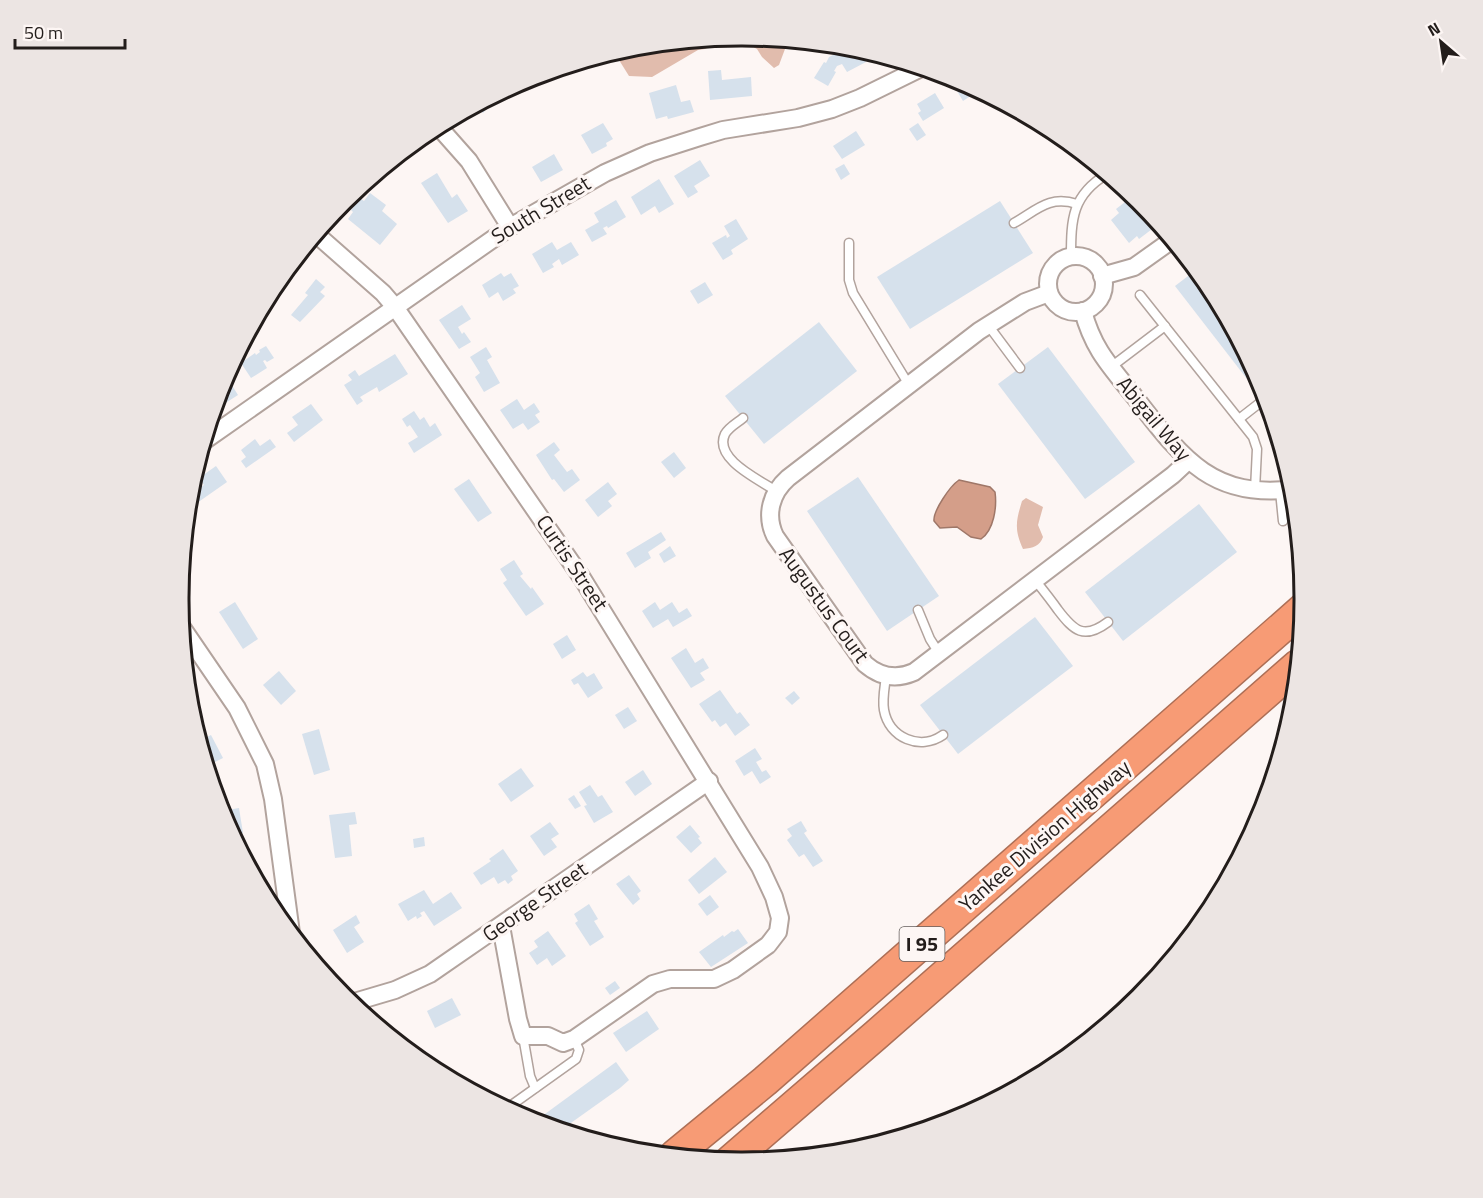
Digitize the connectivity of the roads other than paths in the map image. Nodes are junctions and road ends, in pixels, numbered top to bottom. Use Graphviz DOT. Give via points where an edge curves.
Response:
graph roads {
  1 [pos="910,73"];
  2 [pos="445,134"];
  3 [pos="1100,179"];
  4 [pos="1077,204"];
  5 [pos="1014,223"];
  6 [pos="510,227"];
  7 [pos="322,239"];
  8 [pos="849,243"];
  9 [pos="1165,245"];
  10 [pos="1071,257"];
  11 [pos="1102,276"];
  12 [pos="1049,293"];
  13 [pos="1140,295"];
  14 [pos="395,307"];
  15 [pos="1083,311"];
  16 [pos="988,325"];
  17 [pos="1164,326"];
  18 [pos="1111,367"];
  19 [pos="1020,368"];
  20 [pos="909,385"];
  21 [pos="1258,404"];
  22 [pos="743,418"];
  23 [pos="1239,419"];
  24 [pos="214,434"];
  25 [pos="1188,461"];
  26 [pos="1255,490"];
  27 [pos="1283,490"];
  28 [pos="776,491"];
  29 [pos="1285,504"];
  30 [pos="1283,521"];
  31 [pos="1035,580"];
  32 [pos="1294,600"];
  33 [pos="918,610"];
  34 [pos="1293,617"];
  35 [pos="1108,622"];
  36 [pos="191,640"];
  37 [pos="939,653"];
  38 [pos="1289,672"];
  39 [pos="885,676"];
  40 [pos="1285,697"];
  41 [pos="1166,730"];
  42 [pos="943,735"];
  43 [pos="709,782"];
  44 [pos="1088,850"];
  45 [pos="289,915"];
  46 [pos="501,926"];
  47 [pos="362,1000"];
  48 [pos="876,1035"];
  49 [pos="523,1036"];
  50 [pos="574,1039"];
  51 [pos="535,1088"];
  52 [pos="514,1102"];
  53 [pos="683,1148"];
  54 [pos="767,1151"];
  55 [pos="741,1152"];
  1 -- 6 [label="street, South Street" via="819,113 723,130 650,153 572,190"];
  2 -- 6 [label="street" via="469,161"];
  3 -- 4 [label="lane"];
  4 -- 5 [label="lane" via="1052,201"];
  4 -- 10 [label="lane" via="1071,228"];
  6 -- 14 [label="street, South Street"];
  7 -- 14 [label="street, Curtis Street"];
  8 -- 20 [label="lane" via="853,293"];
  9 -- 11 [label="street" via="1134,267"];
  10 -- 11 [label="street" via="1088,259"];
  10 -- 12 [label="street" via="1052,270"];
  11 -- 15 [label="street" via="1099,300"];
  12 -- 15 [label="street" via="1062,309"];
  12 -- 16 [label="street" via="1025,302"];
  13 -- 17 [label="lane"];
  14 -- 24 [label="street, South Street"];
  14 -- 43 [label="street, Curtis Street" via="582,578"];
  15 -- 18 [label="street, Abigail Way" via="1090,336"];
  16 -- 19 [label="lane"];
  16 -- 20 [label="street"];
  17 -- 18 [label="lane"];
  17 -- 23 [label="lane"];
  18 -- 25 [label="street, Abigail Way"];
  20 -- 28 [label="street"];
  21 -- 23 [label="lane"];
  22 -- 28 [label="lane" via="725,434 724,451 730,460"];
  23 -- 26 [label="lane" via="1257,446"];
  25 -- 26 [label="street, Abigail Way" via="1218,480"];
  25 -- 31 [label="street, Augustus Court"];
  26 -- 27 [label="street, Abigail Way"];
  28 -- 39 [label="street, Augustus Court" via="770,519 778,541 862,660"];
  29 -- 30 [label="lane"];
  31 -- 35 [label="lane" via="1074,629 1090,632"];
  31 -- 37 [label="street, Augustus Court"];
  32 -- 41 [label="highway"];
  33 -- 37 [label="lane"];
  34 -- 41 [label="highway, Yankee Division Highway / I 95"];
  36 -- 45 [label="street" via="237,708 265,764"];
  37 -- 39 [label="street, Augustus Court" via="909,674"];
  38 -- 44 [label="highway, Yankee Division Highway / I 95"];
  39 -- 42 [label="lane" via="884,710 897,733 920,743"];
  40 -- 44 [label="highway"];
  41 -- 53 [label="highway, Yankee Division Highway / I 95"];
  43 -- 46 [label="street, George Street"];
  43 -- 50 [label="street, Curtis Street" via="774,897 780,924 776,936 726,973 706,980 670,979 653,984"];
  44 -- 48 [label="highway, Yankee Division Highway / I 95"];
  46 -- 47 [label="street, George Street" via="419,980"];
  46 -- 49 [label="street"];
  48 -- 54 [label="highway" via="799,1123"];
  48 -- 55 [label="highway, Yankee Division Highway / I 95"];
  49 -- 50 [label="street" via="548,1036 563,1043"];
  49 -- 51 [label="lane"];
  50 -- 51 [label="lane" via="579,1050 576,1059"];
  51 -- 52 [label="lane"];
}
